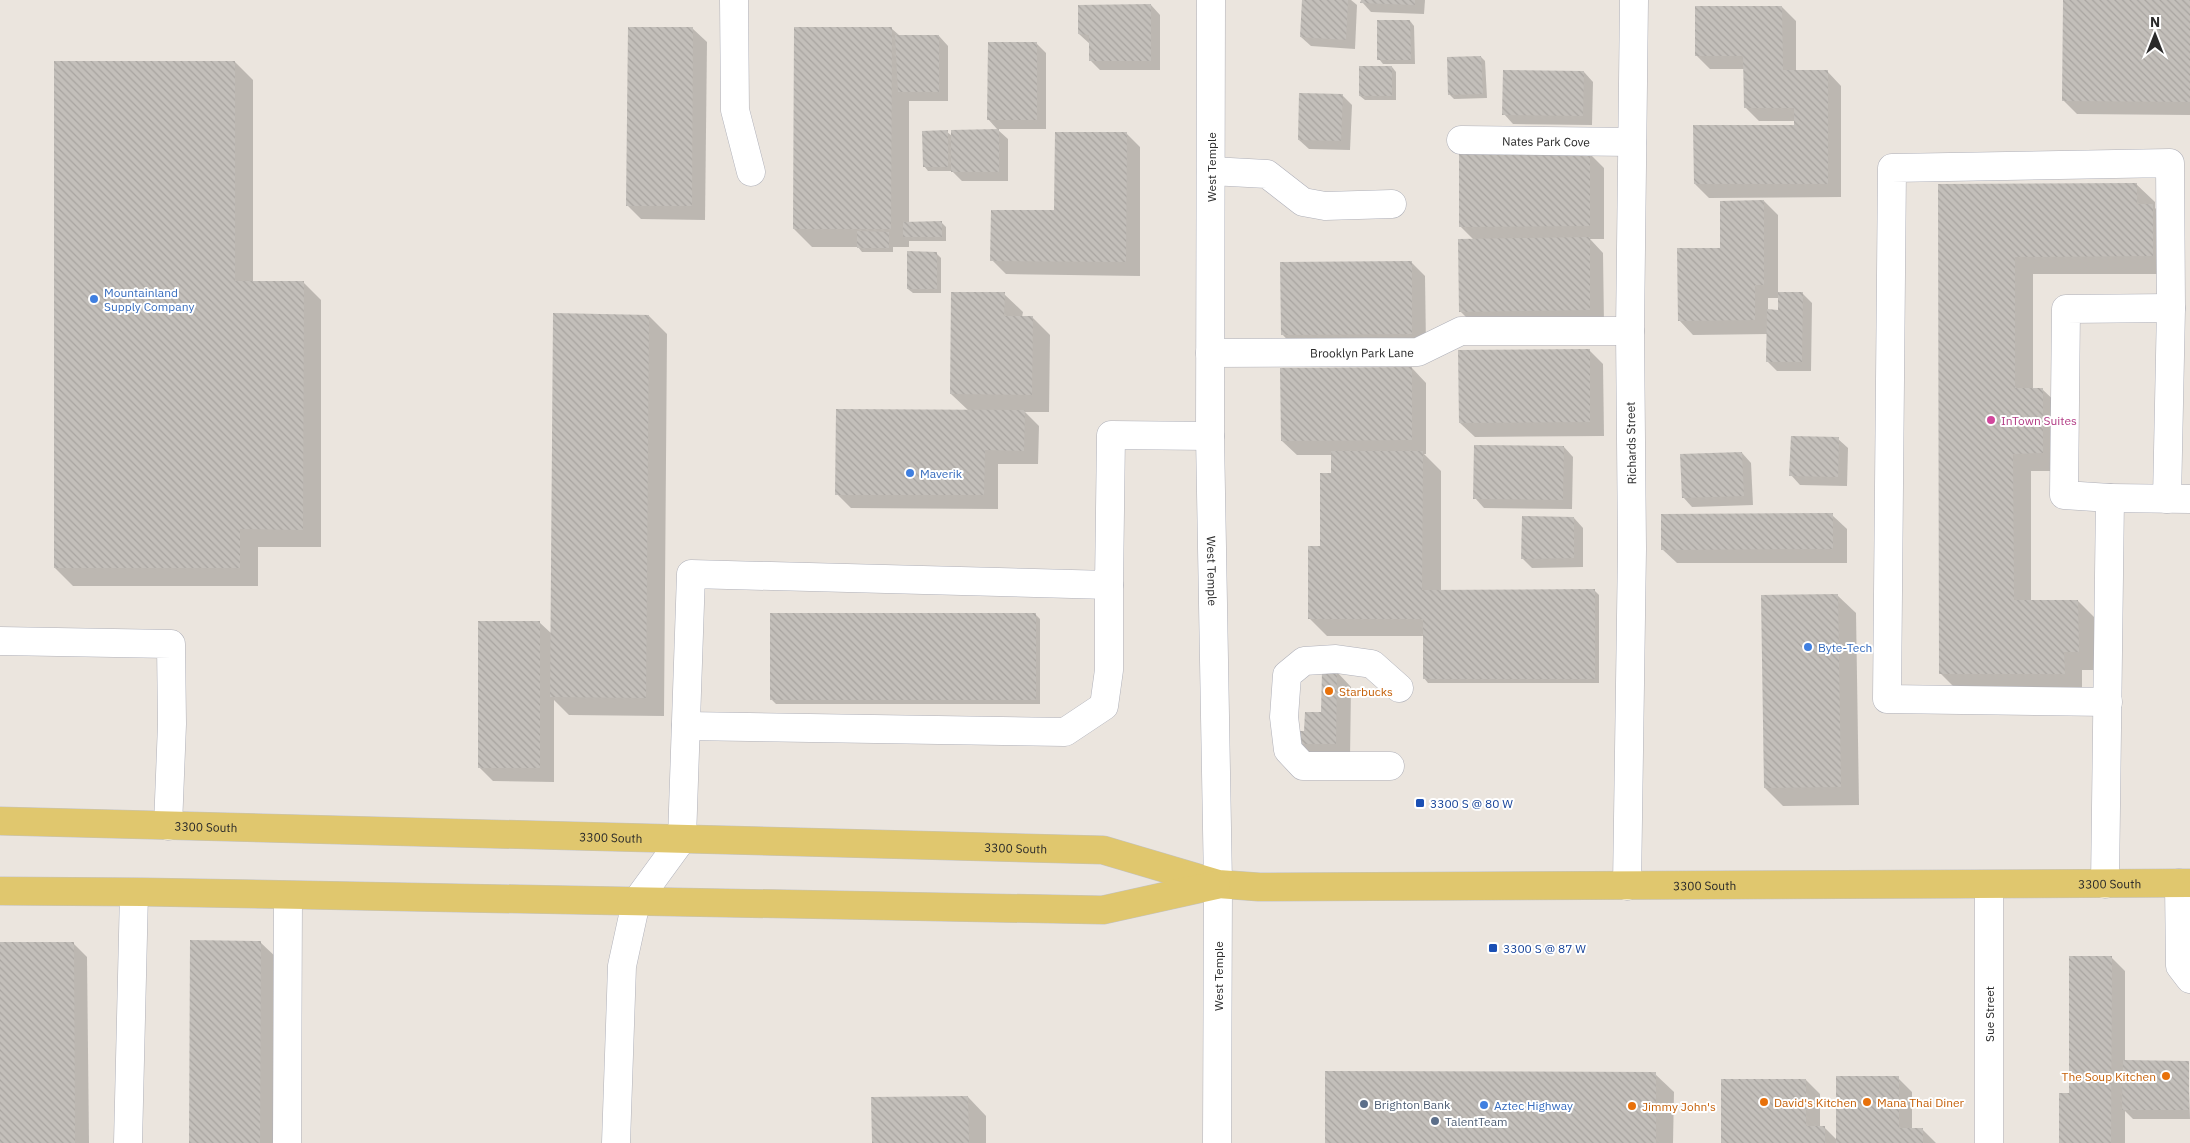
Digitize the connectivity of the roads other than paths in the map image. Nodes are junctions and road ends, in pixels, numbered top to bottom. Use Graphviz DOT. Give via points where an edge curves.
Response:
graph roads {
  1 [pos="734,0"];
  2 [pos="1211,0"];
  3 [pos="1634,0"];
  4 [pos="1461,140"];
  5 [pos="1632,142"];
  6 [pos="1211,171"];
  7 [pos="751,172"];
  8 [pos="1392,204"];
  9 [pos="2171,308"];
  10 [pos="1630,331"];
  11 [pos="1210,352"];
  12 [pos="1210,436"];
  13 [pos="2110,498"];
  14 [pos="2179,499"];
  15 [pos="1109,585"];
  16 [pos="0,641"];
  17 [pos="1399,688"];
  18 [pos="2108,702"];
  19 [pos="686,726"];
  20 [pos="1390,766"];
  21 [pos="0,821"];
  22 [pos="168,826"];
  23 [pos="682,839"];
  24 [pos="2184,883"];
  25 [pos="1218,884"];
  26 [pos="2105,884"];
  27 [pos="1989,885"];
  28 [pos="1627,886"];
  29 [pos="0,891"];
  30 [pos="134,893"];
  31 [pos="288,896"];
  32 [pos="636,902"];
  33 [pos="2185,973"];
  34 [pos="128,1143"];
  35 [pos="287,1143"];
  36 [pos="616,1143"];
  37 [pos="1217,1143"];
  38 [pos="1989,1143"];
  1 -- 7 [label="street" via="735,110"];
  2 -- 6 [label="street, West Temple"];
  3 -- 5 [label="street, Richards Street"];
  4 -- 5 [label="street, Nates Park Cove"];
  5 -- 10 [label="street, Richards Street"];
  6 -- 8 [label="street" via="1268,174 1304,202 1325,206"];
  6 -- 11 [label="street, West Temple"];
  9 -- 13 [label="street" via="2066,309 2064,495"];
  9 -- 14 [label="street"];
  9 -- 18 [label="street" via="2170,162 1892,168 1887,699"];
  10 -- 11 [label="street, Brooklyn Park Lane" via="1462,331 1418,352"];
  10 -- 28 [label="street, Richards Street" via="1632,549"];
  11 -- 12 [label="street, West Temple"];
  12 -- 15 [label="street" via="1111,435"];
  12 -- 25 [label="street, West Temple"];
  13 -- 14 [label="street"];
  13 -- 18 [label="street"];
  15 -- 19 [label="street" via="1109,670 1104,706 1064,732"];
  15 -- 19 [label="street" via="691,574"];
  16 -- 22 [label="street" via="171,644"];
  17 -- 20 [label="street" via="1372,664 1336,659 1304,661 1287,675 1284,717 1288,750 1304,766"];
  18 -- 26 [label="street"];
  19 -- 23 [label="street"];
  21 -- 22 [label="main road, 3300 South"];
  22 -- 23 [label="main road, 3300 South"];
  23 -- 25 [label="main road, 3300 South" via="1103,850"];
  23 -- 32 [label="street"];
  24 -- 26 [label="main road, 3300 South"];
  24 -- 33 [label="street"];
  25 -- 28 [label="main road, 3300 South" via="1268,887"];
  25 -- 32 [label="main road, 3300 South" via="1103,910"];
  25 -- 37 [label="street, West Temple"];
  26 -- 27 [label="main road, 3300 South"];
  27 -- 28 [label="main road, 3300 South"];
  27 -- 38 [label="street, Sue Street"];
  29 -- 30 [label="main road, 3300 South"];
  30 -- 31 [label="main road, 3300 South"];
  30 -- 34 [label="street"];
  31 -- 32 [label="main road, 3300 South"];
  31 -- 35 [label="street"];
  32 -- 36 [label="street" via="622,966"];
}
